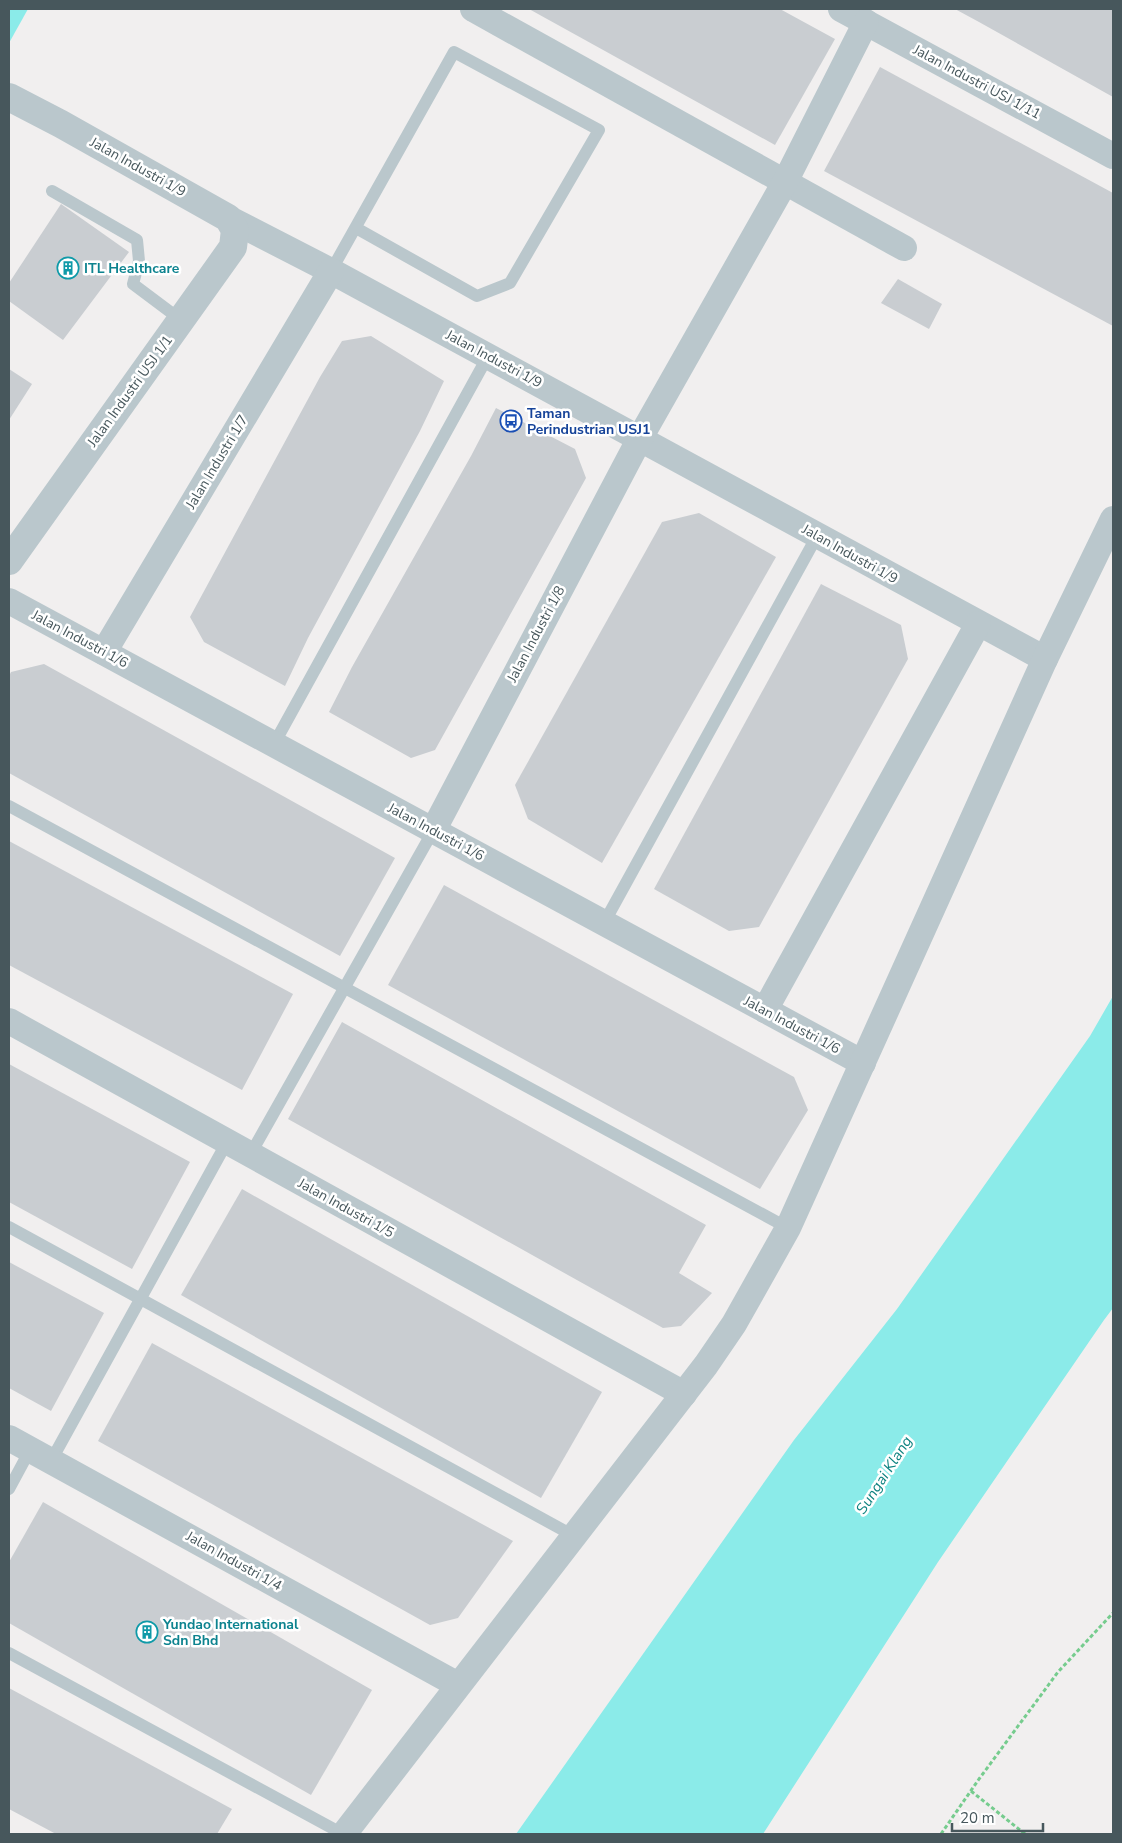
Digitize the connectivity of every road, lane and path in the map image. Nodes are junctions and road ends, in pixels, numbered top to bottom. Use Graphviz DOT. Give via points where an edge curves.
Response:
graph roads {
  1 [pos="473,9"];
  2 [pos="841,9"];
  3 [pos="870,16"];
  4 [pos="9,97"];
  5 [pos="1113,156"];
  6 [pos="785,182"];
  7 [pos="52,191"];
  8 [pos="228,218"];
  9 [pos="356,228"];
  10 [pos="904,248"];
  11 [pos="331,271"];
  12 [pos="181,320"];
  13 [pos="488,356"];
  14 [pos="640,438"];
  15 [pos="1113,520"];
  16 [pos="818,536"];
  17 [pos="9,561"];
  18 [pos="9,601"];
  19 [pos="978,624"];
  20 [pos="104,652"];
  21 [pos="1045,659"];
  22 [pos="274,744"];
  23 [pos="9,806"];
  24 [pos="433,831"];
  25 [pos="604,923"];
  26 [pos="345,987"];
  27 [pos="765,1010"];
  28 [pos="9,1021"];
  29 [pos="864,1063"];
  30 [pos="227,1142"];
  31 [pos="250,1155"];
  32 [pos="9,1227"];
  33 [pos="788,1228"];
  34 [pos="140,1299"];
  35 [pos="684,1394"];
  36 [pos="30,1449"];
  37 [pos="9,1489"];
  38 [pos="574,1536"];
  39 [pos="1113,1613"];
  40 [pos="9,1653"];
  41 [pos="458,1685"];
  42 [pos="971,1791"];
  43 [pos="343,1834"];
  44 [pos="941,1834"];
  45 [pos="1025,1834"];
  1 -- 6 [label="street"];
  2 -- 3 [label="street, Jalan Industri USJ 1/11"];
  3 -- 5 [label="street, Jalan Industri USJ 1/11"];
  3 -- 6 [label="street, Jalan Industri 1/8"];
  4 -- 8 [label="street, Jalan Industri 1/9"];
  6 -- 10 [label="street"];
  6 -- 14 [label="street, Jalan Industri 1/8"];
  7 -- 12 [label="lane" via="137,240 139,261 133,284"];
  8 -- 11 [label="street, Jalan Industri 1/9"];
  8 -- 12 [label="street, Jalan Industri USJ 1/1" via="235,230 233,247"];
  9 -- 9 [label="lane" via="477,296 510,283 599,130 454,52"];
  9 -- 11 [label="lane"];
  11 -- 13 [label="street, Jalan Industri 1/9"];
  11 -- 20 [label="street, Jalan Industri 1/7"];
  12 -- 17 [label="street, Jalan Industri USJ 1/1"];
  13 -- 14 [label="street, Jalan Industri 1/9"];
  13 -- 22 [label="lane"];
  14 -- 16 [label="street, Jalan Industri 1/9"];
  14 -- 24 [label="street, Jalan Industri 1/8"];
  15 -- 21 [label="street"];
  16 -- 19 [label="street, Jalan Industri 1/9"];
  16 -- 25 [label="lane"];
  18 -- 20 [label="street, Jalan Industri 1/6"];
  19 -- 21 [label="street, Jalan Industri 1/9"];
  19 -- 27 [label="street"];
  20 -- 22 [label="street, Jalan Industri 1/6"];
  21 -- 29 [label="street"];
  22 -- 24 [label="street, Jalan Industri 1/6"];
  23 -- 26 [label="lane"];
  24 -- 25 [label="street, Jalan Industri 1/6"];
  24 -- 26 [label="lane"];
  25 -- 27 [label="street, Jalan Industri 1/6"];
  26 -- 31 [label="lane"];
  26 -- 33 [label="lane"];
  27 -- 29 [label="street, Jalan Industri 1/6"];
  28 -- 30 [label="street, Jalan Industri 1/5"];
  29 -- 33 [label="street"];
  30 -- 31 [label="street, Jalan Industri 1/5"];
  30 -- 34 [label="lane"];
  31 -- 35 [label="street, Jalan Industri 1/5"];
  32 -- 34 [label="lane"];
  33 -- 35 [label="street" via="734,1324"];
  34 -- 36 [label="lane"];
  34 -- 38 [label="lane"];
  35 -- 38 [label="street"];
  36 -- 37 [label="lane"];
  36 -- 41 [label="street, Jalan Industri 1/4"];
  38 -- 41 [label="street"];
  39 -- 42 [label="path" via="1058,1672"];
  40 -- 43 [label="lane"];
  41 -- 43 [label="street"];
  42 -- 44 [label="path"];
  42 -- 45 [label="path"];
}
